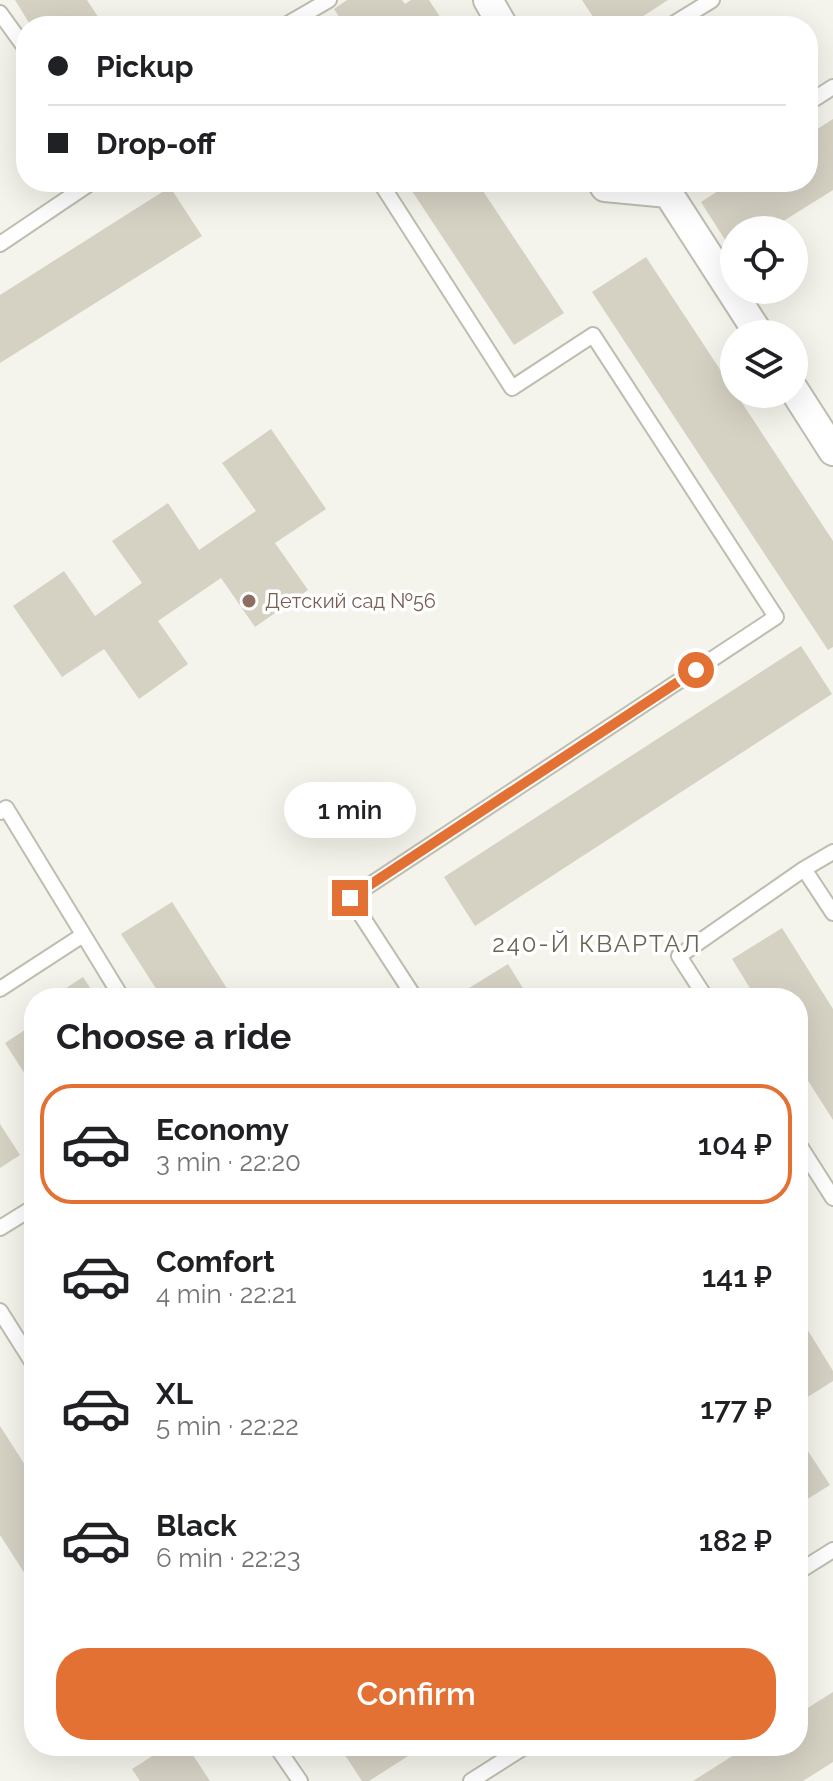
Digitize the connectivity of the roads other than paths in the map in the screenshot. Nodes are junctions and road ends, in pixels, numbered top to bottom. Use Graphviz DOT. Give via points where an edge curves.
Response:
graph roads {
  1 [pos="329,0"];
  2 [pos="712,0"];
  3 [pos="0,13"];
  4 [pos="301,16"];
  5 [pos="686,16"];
  6 [pos="16,35"];
  7 [pos="77,192"];
  8 [pos="386,192"];
  9 [pos="673,192"];
  10 [pos="0,244"];
  11 [pos="751,320"];
  12 [pos="806,408"];
  13 [pos="833,451"];
  14 [pos="0,812"];
  15 [pos="833,852"];
  16 [pos="804,869"];
  17 [pos="833,913"];
  18 [pos="83,935"];
  19 [pos="116,988"];
  20 [pos="408,988"];
  21 [pos="700,988"];
  22 [pos="0,989"];
  23 [pos="808,1159"];
  24 [pos="833,1198"];
  25 [pos="24,1213"];
  26 [pos="0,1228"];
  27 [pos="0,1311"];
  28 [pos="24,1349"];
  29 [pos="833,1550"];
  30 [pos="808,1566"];
  31 [pos="283,1756"];
  32 [pos="510,1756"];
  33 [pos="300,1781"];
  34 [pos="471,1781"];
  1 -- 4 [label="lane"];
  2 -- 5 [label="lane"];
  3 -- 6 [label="lane"];
  7 -- 10 [label="lane"];
  8 -- 20 [label="lane" via="512,388 593,335 776,617 350,898"];
  9 -- 11 [label="street"];
  12 -- 13 [label="street"];
  14 -- 18 [label="lane" via="6,808"];
  15 -- 16 [label="lane"];
  16 -- 17 [label="lane"];
  16 -- 21 [label="lane" via="679,956"];
  18 -- 19 [label="lane"];
  18 -- 22 [label="lane"];
  23 -- 24 [label="lane"];
  25 -- 26 [label="lane"];
  27 -- 28 [label="lane"];
  29 -- 30 [label="lane"];
  31 -- 33 [label="lane"];
  32 -- 34 [label="lane"];
}
